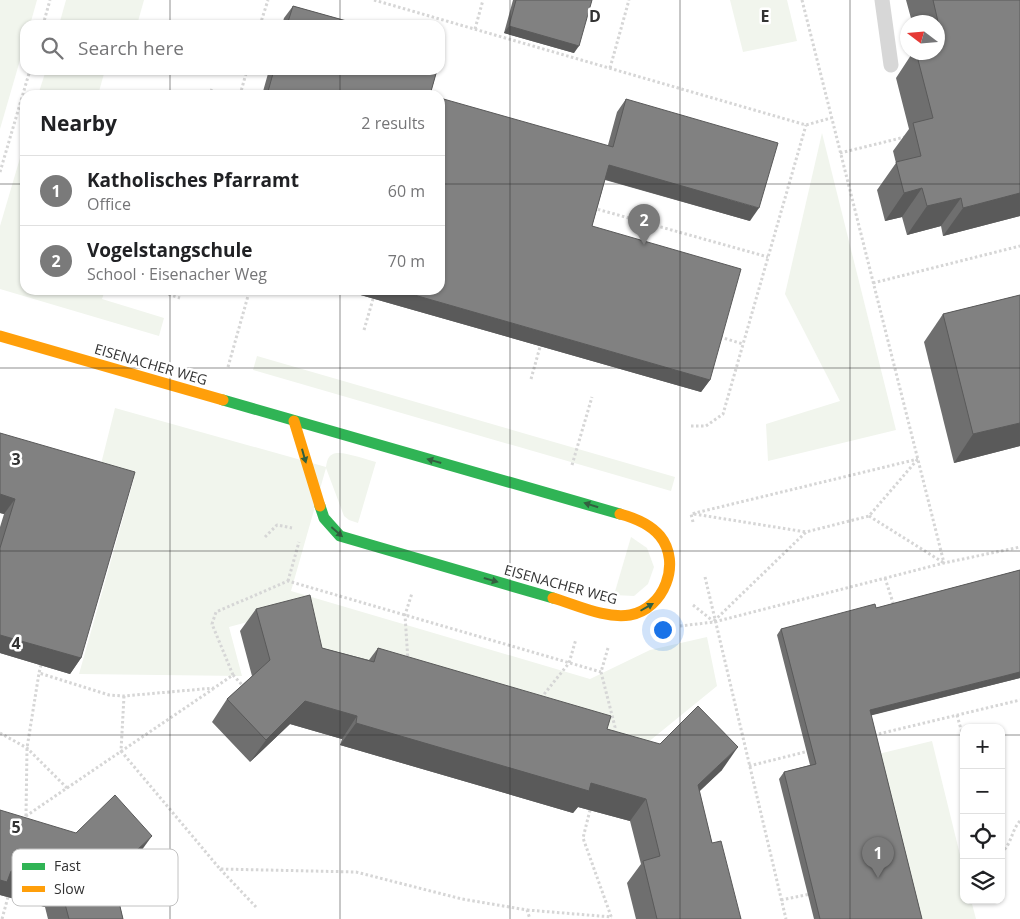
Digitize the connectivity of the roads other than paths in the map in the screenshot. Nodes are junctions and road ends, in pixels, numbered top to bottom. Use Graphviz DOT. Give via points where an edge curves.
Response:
graph roads {
  1 [pos="882,0"];
  2 [pos="891,65"];
  3 [pos="0,336"];
  4 [pos="294,421"];
  1 -- 2 [label="lane"];
  3 -- 4 [label="street, EISENACHER WEG"];
  4 -- 4 [label="street, EISENACHER WEG, one-way" via="324,518 340,536 613,616 636,614 654,603 666,586 670,561 661,537 638,519"];
}
